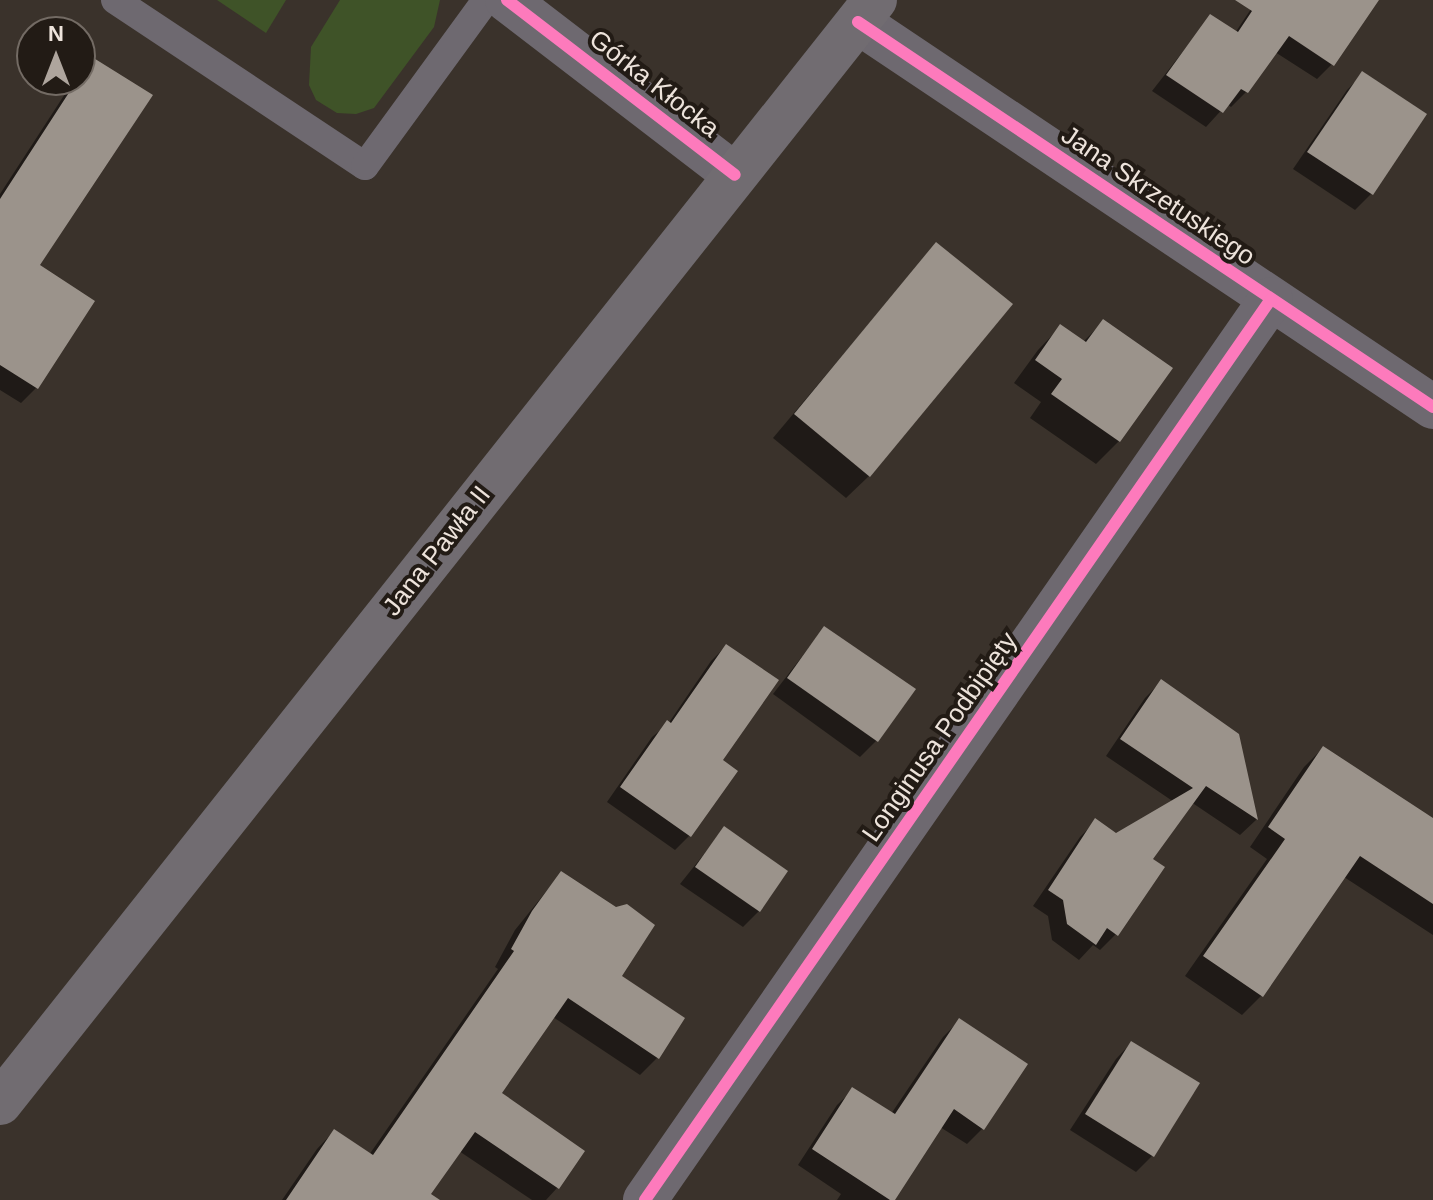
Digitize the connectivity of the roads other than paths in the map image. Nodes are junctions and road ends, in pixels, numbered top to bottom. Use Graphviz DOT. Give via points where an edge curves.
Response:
graph roads {
  1 [pos="115,0"];
  2 [pos="486,0"];
  3 [pos="507,0"];
  4 [pos="866,11"];
  5 [pos="735,175"];
  6 [pos="1271,299"];
  7 [pos="1433,407"];
  8 [pos="0,1103"];
  9 [pos="645,1200"];
  1 -- 2 [label="lane" via="365,166"];
  3 -- 5 [label="street, Górka Kłocka"];
  4 -- 5 [label="main road, Jana Pawła II"];
  4 -- 6 [label="street, Jana Skrzetuskiego"];
  5 -- 8 [label="main road, Jana Pawła II"];
  6 -- 7 [label="street, Jana Skrzetuskiego"];
  6 -- 9 [label="street, Longinusa Podbipięty"];
}
